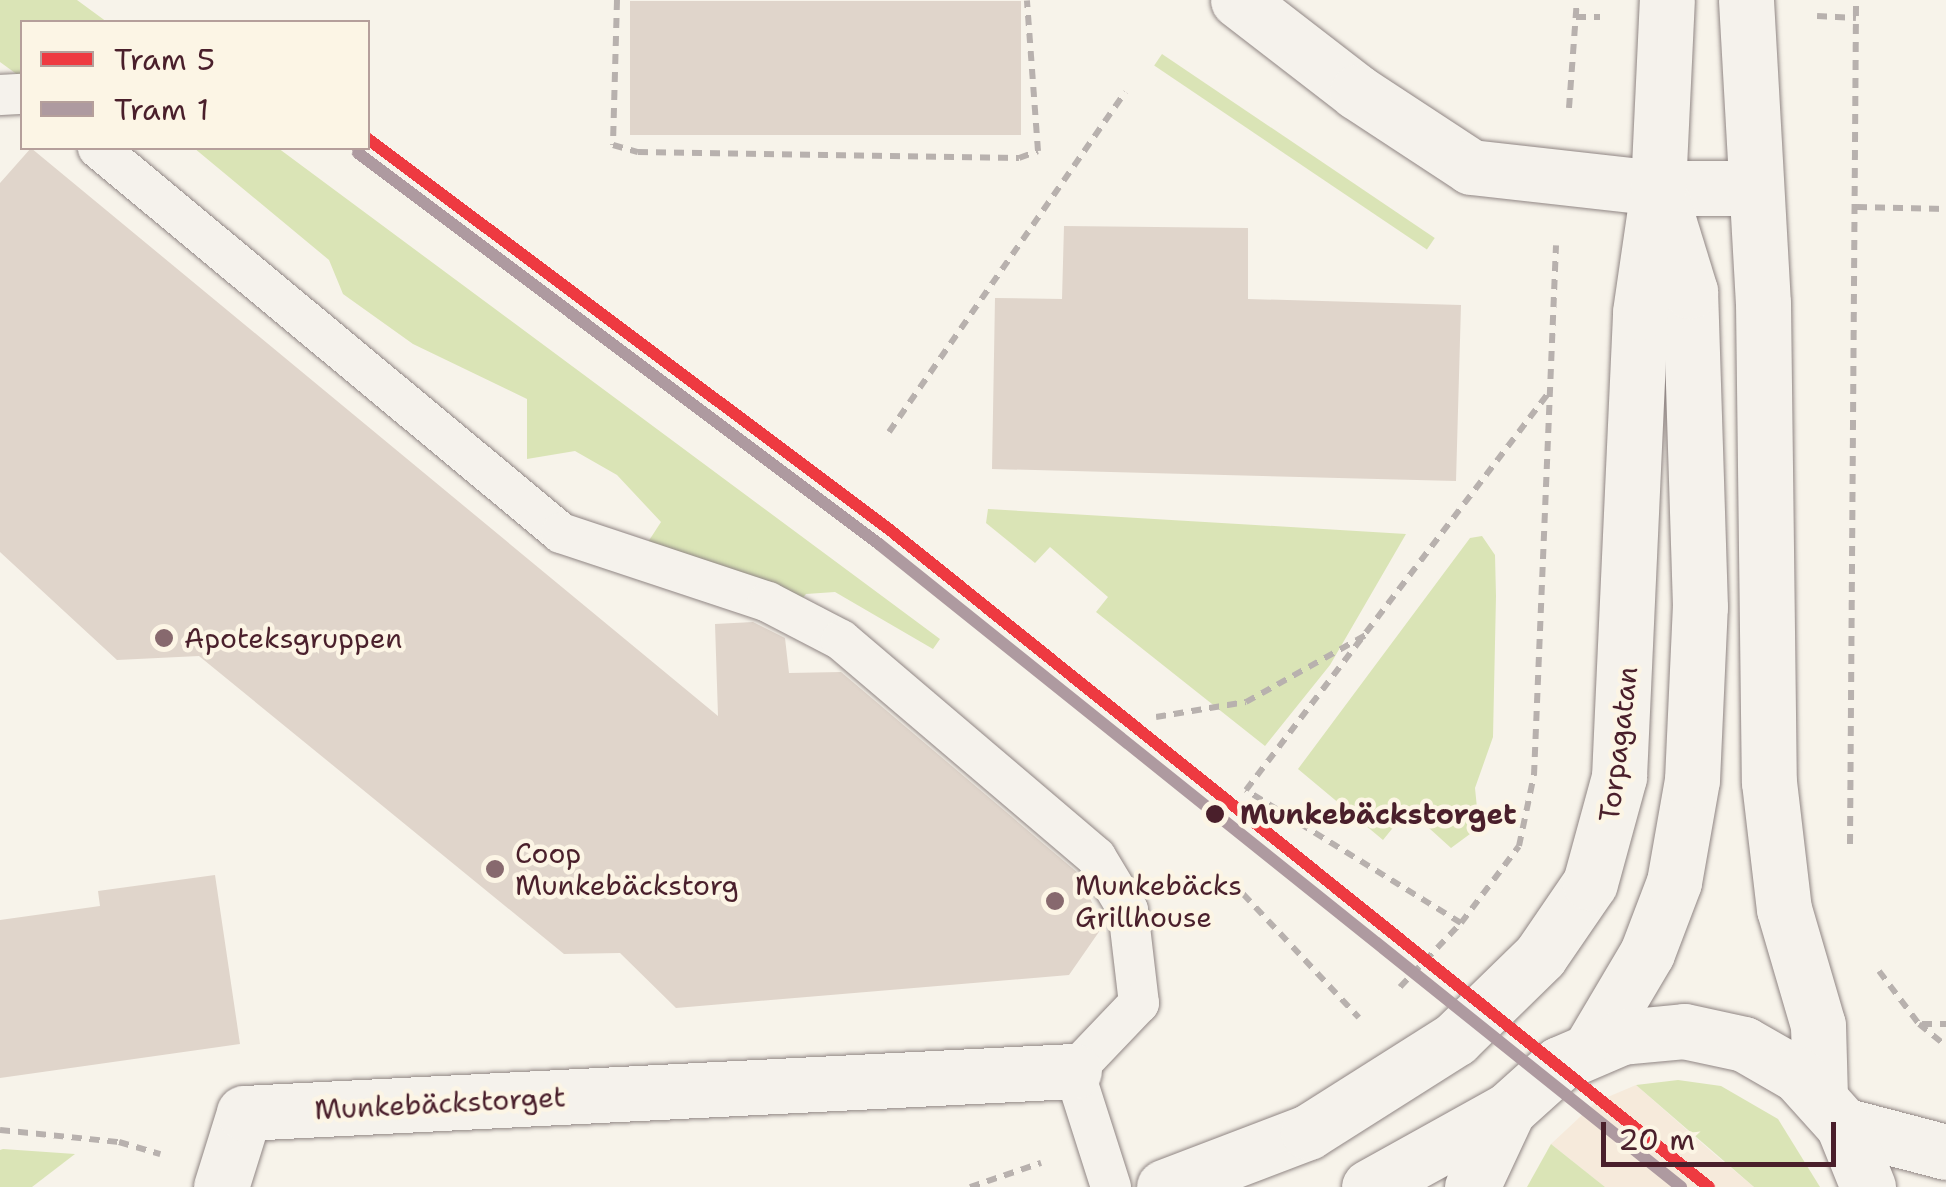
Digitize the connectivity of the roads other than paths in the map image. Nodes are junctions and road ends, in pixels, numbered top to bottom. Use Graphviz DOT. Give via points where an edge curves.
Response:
graph roads {
  1 [pos="1238,0"];
  2 [pos="1667,0"];
  3 [pos="1746,0"];
  4 [pos="100,150"];
  5 [pos="1658,188"];
  6 [pos="1756,188"];
  7 [pos="1592,1046"];
  8 [pos="1074,1070"];
  9 [pos="1508,1110"];
  10 [pos="1832,1110"];
  11 [pos="1946,1152"];
  12 [pos="221,1187"];
  13 [pos="1111,1187"];
  14 [pos="1164,1187"];
  15 [pos="1369,1187"];
  16 [pos="1472,1187"];
  17 [pos="1868,1187"];
  1 -- 5 [label="street" via="1357,92 1472,167"];
  2 -- 5 [label="street, Torpagatan"];
  3 -- 6 [label="street, Torpagatan"];
  4 -- 8 [label="lane" via="561,533 768,602 840,640 1039,802 1096,857 1128,910 1139,1003"];
  5 -- 6 [label="street"];
  5 -- 7 [label="street, Torpagatan" via="1690,291 1700,606 1692,780 1674,882 1647,953"];
  5 -- 14 [label="street, Torpagatan" via="1640,312 1619,777 1590,883 1540,956 1456,1039 1308,1132"];
  6 -- 10 [label="street, Torpagatan" via="1769,782 1784,910 1818,1025"];
  7 -- 9 [label="street, Torpagatan" via="1559,1064"];
  7 -- 10 [label="street, Torpagatan" via="1652,1031 1714,1035 1771,1057"];
  8 -- 12 [label="street, Munkebäckstorget" via="244,1113"];
  8 -- 13 [label="lane"];
  9 -- 15 [label="street"];
  9 -- 16 [label="street, Torpagatan"];
  10 -- 11 [label="street"];
  10 -- 17 [label="street, Torpagatan"];
}
